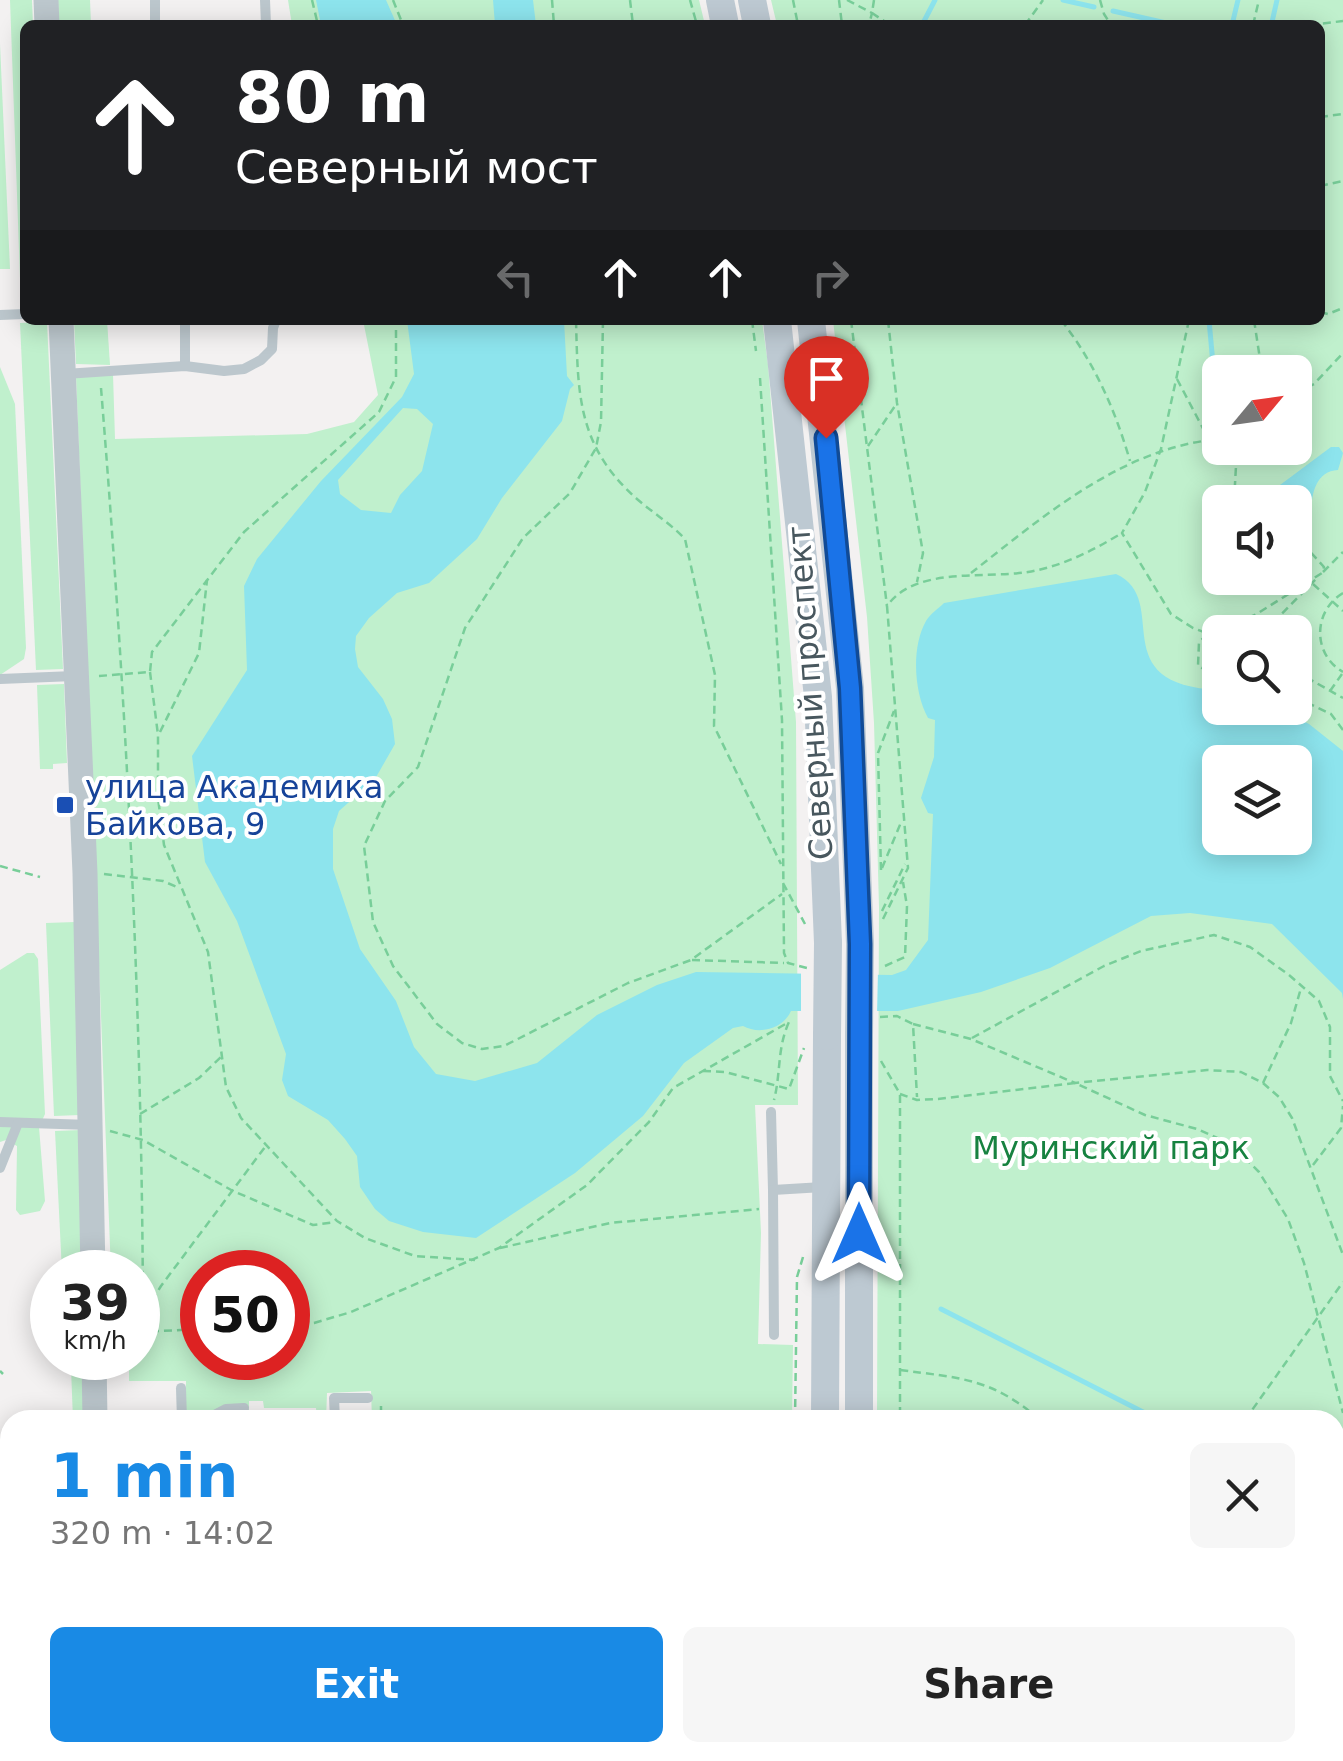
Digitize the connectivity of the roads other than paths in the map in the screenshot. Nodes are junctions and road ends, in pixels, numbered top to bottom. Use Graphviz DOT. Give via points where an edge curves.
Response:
graph roads {
  1 [pos="61,325"];
  2 [pos="185,325"];
  3 [pos="274,325"];
  4 [pos="779,325"];
  5 [pos="811,325"];
  6 [pos="185,366"];
  7 [pos="64,374"];
  8 [pos="77,676"];
  9 [pos="0,679"];
  10 [pos="819,1044"];
  11 [pos="867,1049"];
  12 [pos="771,1112"];
  13 [pos="0,1122"];
  14 [pos="18,1123"];
  15 [pos="91,1125"];
  16 [pos="0,1168"];
  17 [pos="824,1187"];
  18 [pos="773,1190"];
  19 [pos="93,1250"];
  20 [pos="774,1335"];
  21 [pos="94,1380"];
  22 [pos="181,1388"];
  23 [pos="368,1398"];
  24 [pos="244,1408"];
  25 [pos="95,1410"];
  26 [pos="182,1410"];
  27 [pos="224,1410"];
  28 [pos="335,1410"];
  29 [pos="825,1410"];
  30 [pos="859,1410"];
  1 -- 7 [label="street"];
  2 -- 6 [label="lane"];
  3 -- 6 [label="lane" via="272,349 244,369"];
  4 -- 10 [label="main road, Северный проспект, bridge" via="818,697"];
  5 -- 11 [label="main road, Северный проспект, bridge" via="850,688"];
  6 -- 7 [label="lane"];
  7 -- 8 [label="street"];
  8 -- 9 [label="lane"];
  8 -- 15 [label="street"];
  10 -- 11 [label="lane"];
  10 -- 17 [label="main road"];
  11 -- 30 [label="main road"];
  12 -- 18 [label="lane"];
  13 -- 14 [label="lane"];
  14 -- 15 [label="lane"];
  14 -- 16 [label="lane"];
  15 -- 19 [label="street"];
  17 -- 18 [label="lane"];
  17 -- 29 [label="main road"];
  18 -- 20 [label="lane"];
  21 -- 25 [label="street"];
  22 -- 26 [label="lane"];
  23 -- 28 [label="lane" via="334,1398"];
  24 -- 27 [label="lane"];
}
